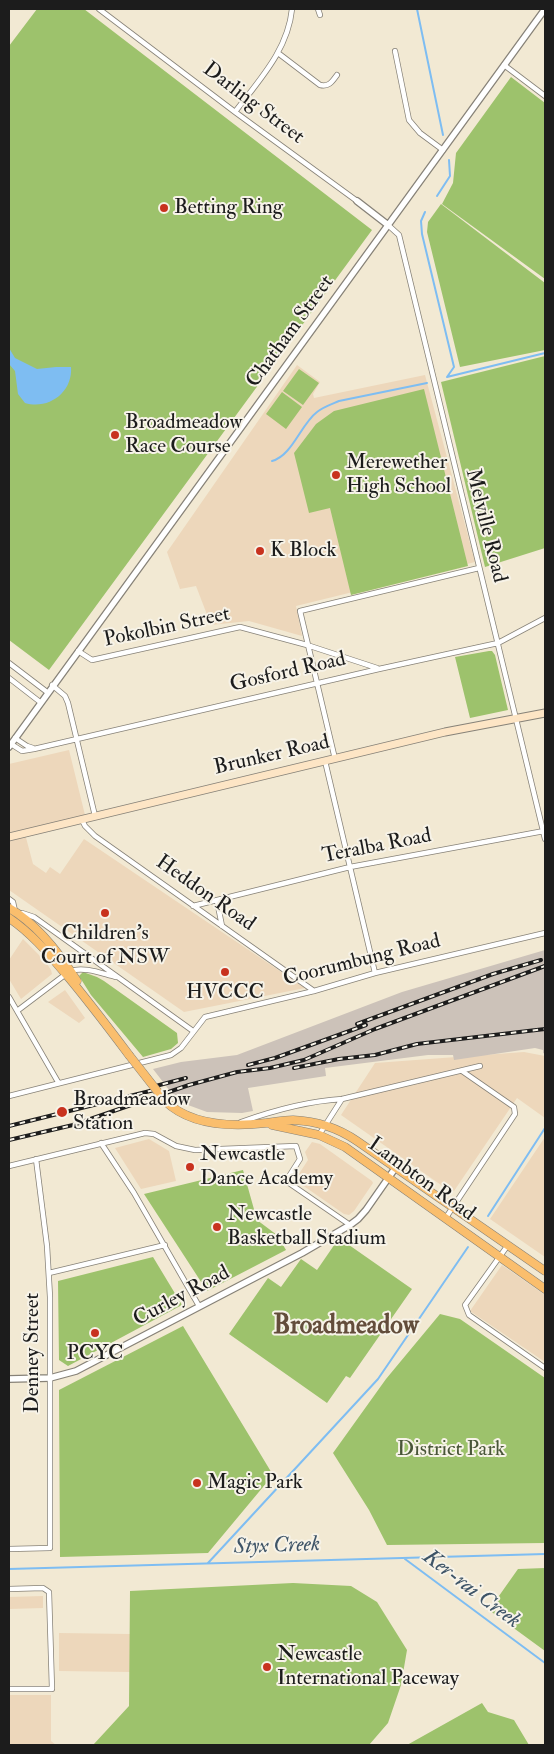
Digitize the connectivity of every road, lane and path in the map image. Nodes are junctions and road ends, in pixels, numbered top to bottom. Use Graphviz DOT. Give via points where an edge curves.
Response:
graph roads {
  1 [pos="99,9"];
  2 [pos="292,9"];
  3 [pos="318,9"];
  4 [pos="545,9"];
  5 [pos="320,16"];
  6 [pos="395,51"];
  7 [pos="278,53"];
  8 [pos="504,65"];
  9 [pos="337,75"];
  10 [pos="545,96"];
  11 [pos="235,112"];
  12 [pos="443,150"];
  13 [pos="357,201"];
  14 [pos="388,225"];
  15 [pos="478,568"];
  16 [pos="545,618"];
  17 [pos="498,643"];
  18 [pos="307,646"];
  19 [pos="78,651"];
  20 [pos="9,663"];
  21 [pos="379,668"];
  22 [pos="9,678"];
  23 [pos="316,684"];
  24 [pos="52,685"];
  25 [pos="47,692"];
  26 [pos="40,702"];
  27 [pos="545,713"];
  28 [pos="516,718"];
  29 [pos="15,738"];
  30 [pos="76,739"];
  31 [pos="10,745"];
  32 [pos="34,749"];
  33 [pos="335,759"];
  34 [pos="325,761"];
  35 [pos="95,816"];
  36 [pos="82,820"];
  37 [pos="544,831"];
  38 [pos="9,837"];
  39 [pos="545,839"];
  40 [pos="350,868"];
  41 [pos="9,899"];
  42 [pos="217,901"];
  43 [pos="194,906"];
  44 [pos="12,910"];
  45 [pos="9,918"];
  46 [pos="222,926"];
  47 [pos="545,933"];
  48 [pos="68,973"];
  49 [pos="375,973"];
  50 [pos="118,977"];
  51 [pos="314,991"];
  52 [pos="9,997"];
  53 [pos="16,1010"];
  54 [pos="193,1031"];
  55 [pos="480,1066"];
  56 [pos="462,1071"];
  57 [pos="58,1082"];
  58 [pos="9,1096"];
  59 [pos="342,1098"];
  60 [pos="265,1123"];
  61 [pos="236,1124"];
  62 [pos="324,1125"];
  63 [pos="319,1135"];
  64 [pos="101,1143"];
  65 [pos="36,1159"];
  66 [pos="9,1166"];
  67 [pos="396,1168"];
  68 [pos="388,1178"];
  69 [pos="453,1207"];
  70 [pos="445,1219"];
  71 [pos="350,1225"];
  72 [pos="164,1245"];
  73 [pos="508,1245"];
  74 [pos="499,1257"];
  75 [pos="545,1271"];
  76 [pos="49,1273"];
  77 [pos="545,1289"];
  78 [pos="199,1306"];
  79 [pos="545,1368"];
  80 [pos="50,1378"];
  81 [pos="9,1379"];
  82 [pos="9,1549"];
  83 [pos="9,1589"];
  84 [pos="9,1689"];
  1 -- 11 [label="street, Darling Street"];
  2 -- 7 [label="street" via="291,22"];
  3 -- 5 [label="street"];
  4 -- 8 [label="street, Chatham Street"];
  6 -- 12 [label="street" via="410,120 420,133"];
  7 -- 9 [label="street" via="320,85 327,86"];
  7 -- 11 [label="street"];
  8 -- 10 [label="street"];
  8 -- 12 [label="street, Chatham Street"];
  11 -- 13 [label="street, Darling Street"];
  12 -- 14 [label="street, Chatham Street"];
  13 -- 14 [label="street, Darling Street"];
  14 -- 15 [label="street, Melville Road" via="399,235"];
  14 -- 19 [label="street, Chatham Street"];
  15 -- 17 [label="street, Melville Road"];
  15 -- 18 [label="street" via="300,611"];
  16 -- 17 [label="street, Gosford Road"];
  17 -- 21 [label="street, Gosford Road"];
  17 -- 28 [label="street, Melville Road"];
  18 -- 19 [label="street, Pokolbin Street" via="240,627 92,660"];
  18 -- 21 [label="street, Pokolbin Street"];
  18 -- 23 [label="street"];
  19 -- 24 [label="street, Chatham Street"];
  20 -- 25 [label="street"];
  21 -- 23 [label="street, Gosford Road"];
  22 -- 26 [label="street"];
  23 -- 30 [label="street, Gosford Road"];
  23 -- 33 [label="street"];
  24 -- 25 [label="street, Chatham Street"];
  24 -- 30 [label="street" via="68,703"];
  25 -- 26 [label="street, Chatham Street"];
  26 -- 29 [label="street, Chatham Street"];
  27 -- 28 [label="main road, Brunker Road"];
  28 -- 33 [label="main road, Brunker Road"];
  28 -- 37 [label="street, Melville Road"];
  29 -- 31 [label="street, Chatham Street"];
  29 -- 32 [label="street"];
  30 -- 32 [label="street, Gosford Road"];
  30 -- 35 [label="street"];
  31 -- 32 [label="street, Gosford Road" via="22,751"];
  33 -- 34 [label="main road, Brunker Road"];
  34 -- 35 [label="main road, Brunker Road"];
  34 -- 40 [label="street"];
  35 -- 36 [label="main road, Brunker Road"];
  36 -- 38 [label="main road, Brunker Road"];
  36 -- 43 [label="street, Heddon Road" via="95,836"];
  37 -- 39 [label="street, Melville Road"];
  37 -- 40 [label="street, Teralba Road"];
  40 -- 42 [label="street, Teralba Road"];
  40 -- 49 [label="street"];
  41 -- 44 [label="street, Lambton Road" via="13,902"];
  42 -- 43 [label="street, Teralba Road"];
  42 -- 46 [label="street"];
  43 -- 46 [label="street, Heddon Road"];
  44 -- 48 [label="main road, Lambton Road" via="42,936"];
  44 -- 50 [label="street" via="34,917"];
  45 -- 48 [label="main road, Lambton Road"];
  46 -- 51 [label="street, Heddon Road"];
  47 -- 49 [label="street, Coorumbung Road"];
  48 -- 50 [label="street" via="76,969"];
  48 -- 53 [label="street"];
  48 -- 61 [label="main road, Lambton Road, bridge" via="164,1101 194,1119"];
  49 -- 51 [label="street, Coorumbung Road"];
  50 -- 54 [label="street"];
  51 -- 54 [label="street, Coorumbung Road" via="205,1017"];
  52 -- 53 [label="street"];
  53 -- 57 [label="street"];
  54 -- 57 [label="street, Coorumbung Road" via="181,1048 169,1056"];
  55 -- 56 [label="street"];
  56 -- 59 [label="street"];
  56 -- 69 [label="street" via="515,1110 513,1118"];
  57 -- 58 [label="street, Coorumbung Road"];
  59 -- 61 [label="street" via="260,1115"];
  59 -- 62 [label="street"];
  60 -- 61 [label="main road, Lambton Road"];
  60 -- 62 [label="main road, Lambton Road" via="293,1120"];
  60 -- 63 [label="main road, Lambton Road"];
  62 -- 63 [label="street"];
  62 -- 67 [label="main road, Lambton Road" via="351,1137"];
  63 -- 68 [label="main road, Lambton Road" via="344,1147"];
  64 -- 65 [label="street"];
  64 -- 71 [label="street" via="145,1133 195,1150 296,1146 300,1159 286,1181"];
  64 -- 72 [label="street"];
  65 -- 66 [label="street"];
  65 -- 76 [label="street, Denney Street"];
  67 -- 68 [label="street, Curley Road"];
  67 -- 69 [label="main road, Lambton Road"];
  68 -- 70 [label="main road, Lambton Road"];
  68 -- 71 [label="street, Curley Road" via="366,1210"];
  69 -- 70 [label="street"];
  69 -- 73 [label="main road, Lambton Road"];
  70 -- 74 [label="main road, Lambton Road"];
  71 -- 78 [label="street, Curley Road"];
  72 -- 76 [label="street"];
  72 -- 78 [label="street"];
  73 -- 74 [label="street"];
  73 -- 75 [label="main road, Lambton Road"];
  74 -- 77 [label="main road, Lambton Road"];
  74 -- 79 [label="street" via="467,1301 465,1305 469,1315"];
  76 -- 80 [label="street, Denney Street"];
  78 -- 80 [label="street, Curley Road" via="76,1371"];
  80 -- 81 [label="street, Curley Road"];
  80 -- 82 [label="street, Denney Street" via="50,1548"];
  83 -- 84 [label="street" via="49,1590 52,1689"];
}
